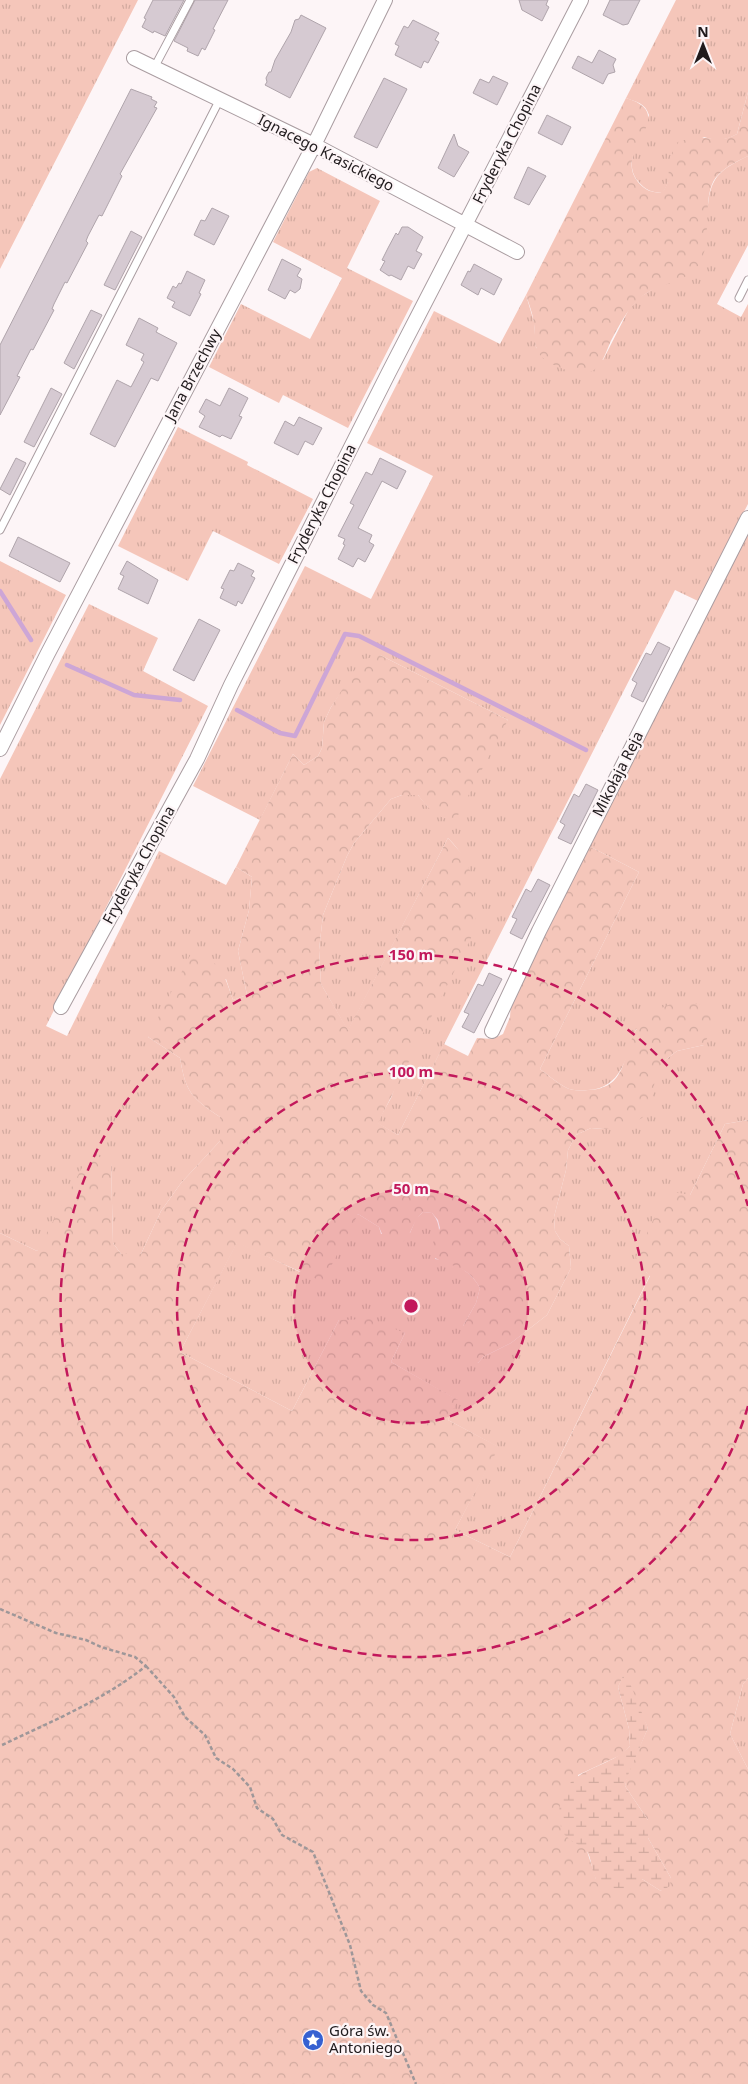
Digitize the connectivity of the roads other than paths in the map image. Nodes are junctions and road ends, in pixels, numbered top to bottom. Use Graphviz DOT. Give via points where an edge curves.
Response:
graph roads {
  1 [pos="190,0"];
  2 [pos="385,0"];
  3 [pos="581,0"];
  4 [pos="134,58"];
  5 [pos="154,68"];
  6 [pos="220,99"];
  7 [pos="314,145"];
  8 [pos="465,226"];
  9 [pos="517,252"];
  10 [pos="748,280"];
  11 [pos="739,298"];
  12 [pos="748,518"];
  13 [pos="0,530"];
  14 [pos="0,749"];
  15 [pos="61,1006"];
  16 [pos="492,1031"];
  1 -- 5 [label="lane"];
  2 -- 7 [label="street, Jana Brzechwy"];
  3 -- 8 [label="street, Fryderyka Chopina"];
  4 -- 5 [label="street, Ignacego Krasickiego"];
  5 -- 6 [label="street, Ignacego Krasickiego"];
  6 -- 7 [label="street, Ignacego Krasickiego"];
  6 -- 13 [label="lane"];
  7 -- 8 [label="street, Ignacego Krasickiego"];
  7 -- 14 [label="street, Jana Brzechwy"];
  8 -- 9 [label="street, Ignacego Krasickiego"];
  8 -- 15 [label="street, Fryderyka Chopina" via="269,608 198,759"];
  10 -- 11 [label="lane"];
  12 -- 16 [label="street, Mikołaja Reja" via="539,931"];
}
